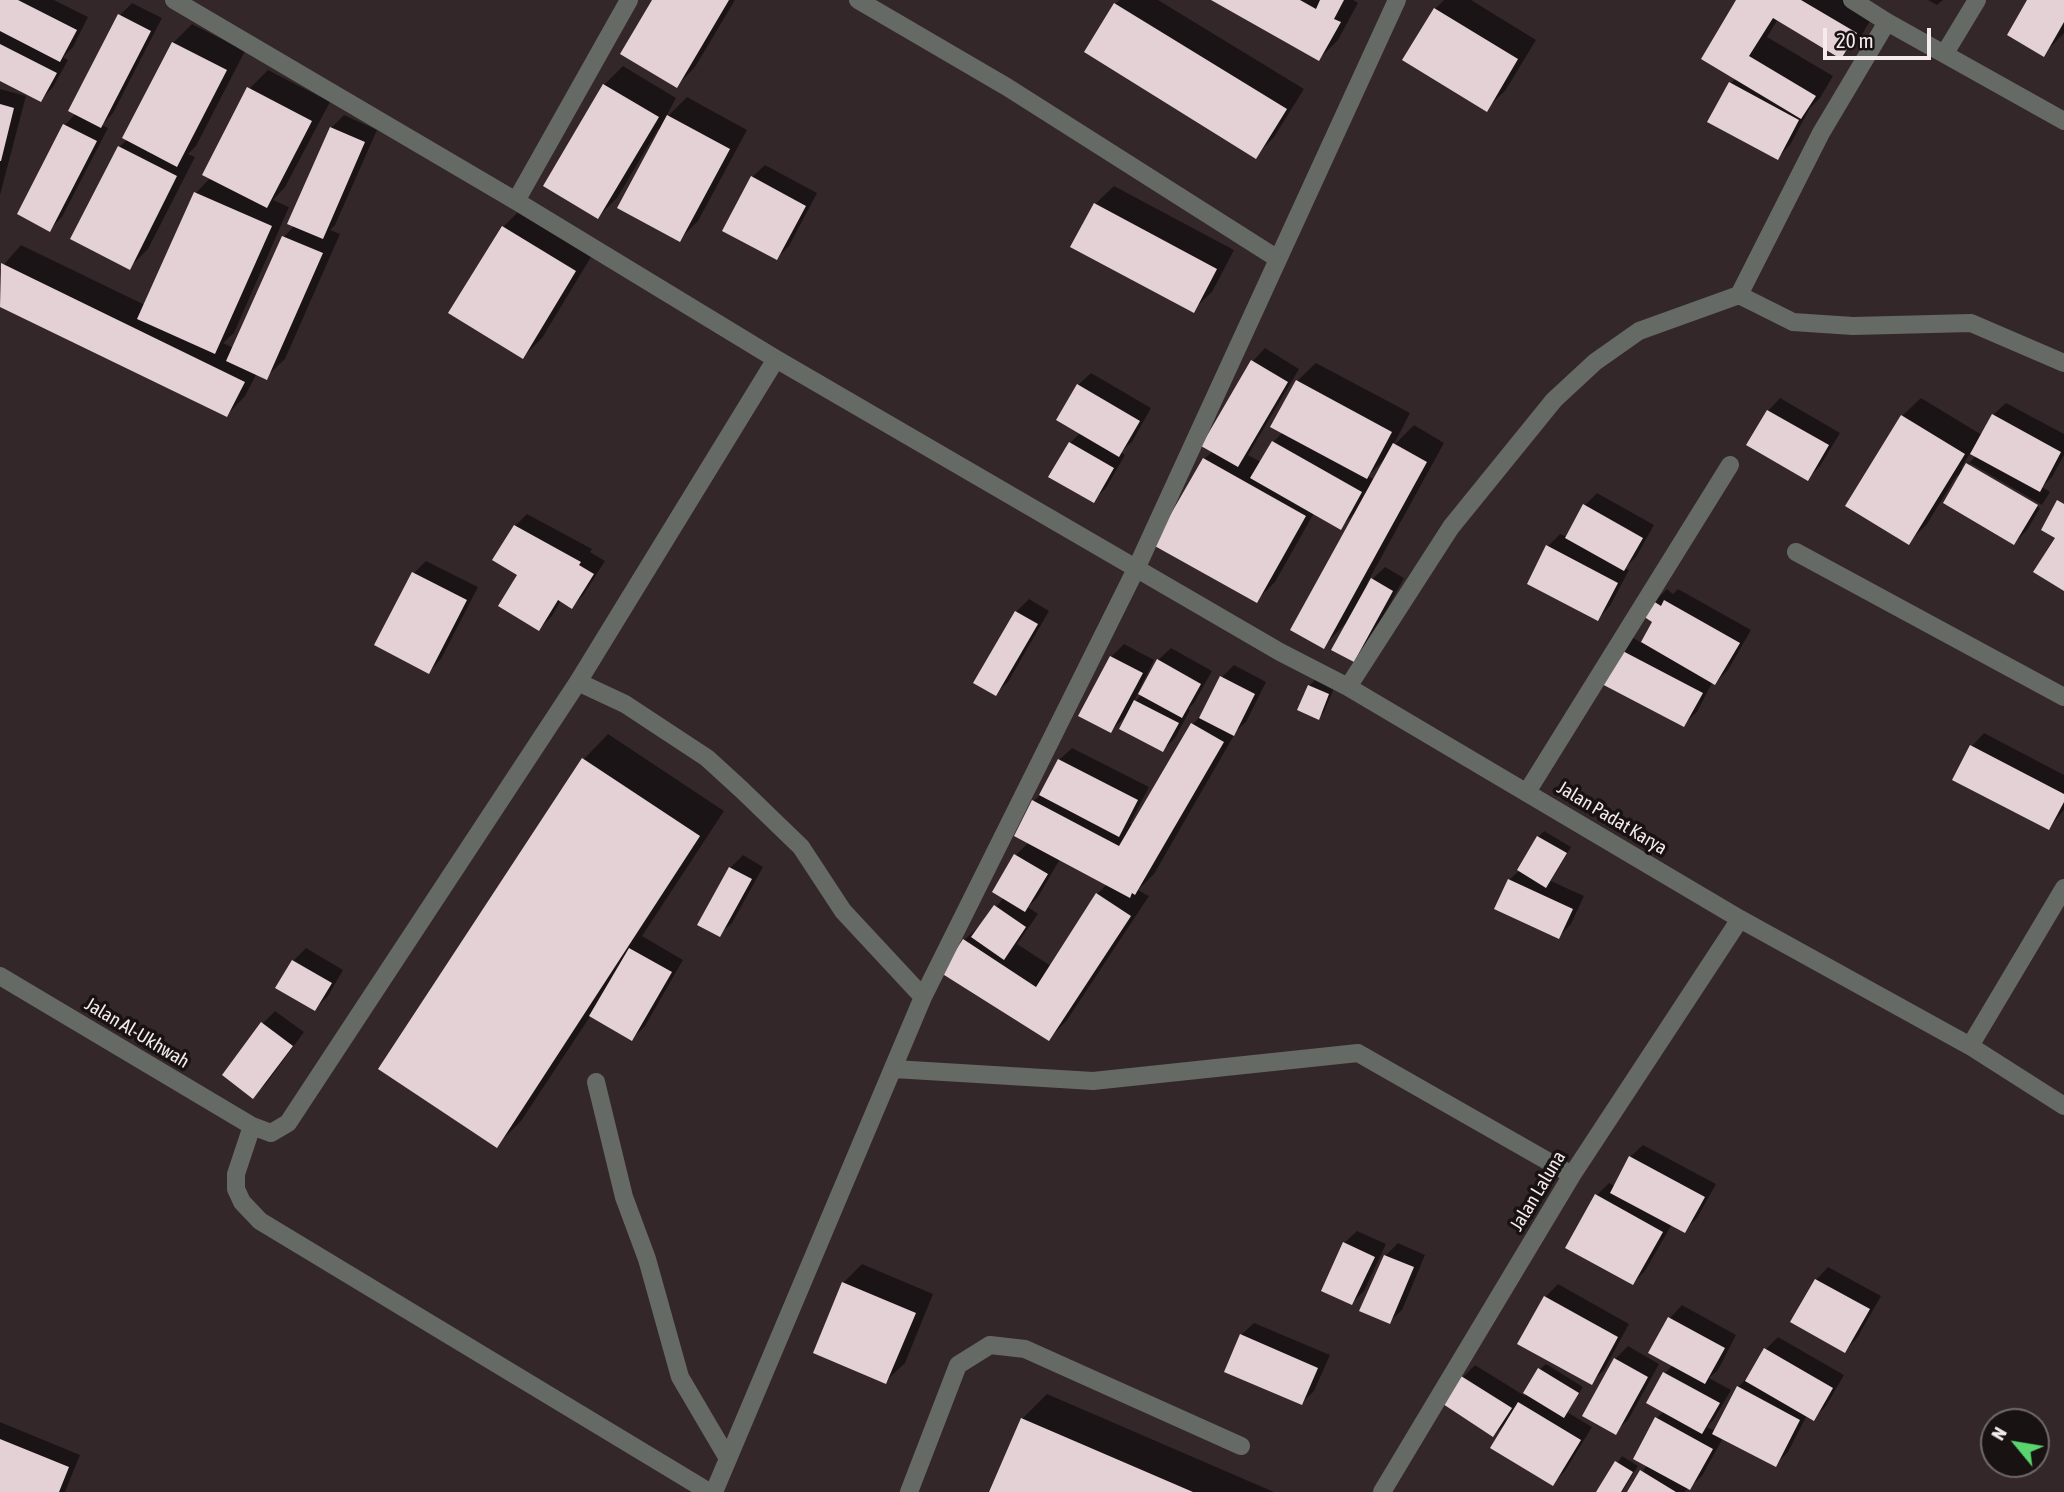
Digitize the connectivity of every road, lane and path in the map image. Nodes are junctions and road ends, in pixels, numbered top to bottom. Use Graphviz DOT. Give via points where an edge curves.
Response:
graph roads {
  1 [pos="174,0"];
  2 [pos="629,0"];
  3 [pos="858,0"];
  4 [pos="1397,0"];
  5 [pos="1852,0"];
  6 [pos="1977,0"];
  7 [pos="1887,22"];
  8 [pos="1945,53"];
  9 [pos="2064,121"];
  10 [pos="516,201"];
  11 [pos="1278,260"];
  12 [pos="1739,295"];
  13 [pos="776,359"];
  14 [pos="2064,363"];
  15 [pos="1730,465"];
  16 [pos="1796,552"];
  17 [pos="1136,569"];
  18 [pos="578,682"];
  19 [pos="1348,687"];
  20 [pos="2064,697"];
  21 [pos="1527,792"];
  22 [pos="2064,888"];
  23 [pos="1741,919"];
  24 [pos="0,976"];
  25 [pos="923,997"];
  26 [pos="1970,1046"];
  27 [pos="894,1069"];
  28 [pos="596,1082"];
  29 [pos="2064,1106"];
  30 [pos="252,1126"];
  31 [pos="1572,1175"];
  32 [pos="1241,1446"];
  33 [pos="727,1457"];
  34 [pos="712,1492"];
  35 [pos="909,1492"];
  36 [pos="1382,1492"];
  1 -- 10 [label="street, Jalan Padat Karya"];
  2 -- 10 [label="street"];
  3 -- 11 [label="street" via="1007,87"];
  4 -- 11 [label="street"];
  5 -- 7 [label="street"];
  6 -- 8 [label="street"];
  7 -- 8 [label="street"];
  7 -- 12 [label="street" via="1821,132"];
  8 -- 9 [label="street"];
  10 -- 13 [label="street, Jalan Padat Karya"];
  11 -- 17 [label="street"];
  12 -- 14 [label="street" via="1793,322 1853,326 1971,323"];
  12 -- 19 [label="street" via="1639,331 1595,362 1555,400 1451,527"];
  13 -- 17 [label="street, Jalan Padat Karya"];
  13 -- 18 [label="street"];
  15 -- 21 [label="street"];
  16 -- 20 [label="street"];
  17 -- 19 [label="street, Jalan Padat Karya"];
  17 -- 25 [label="street"];
  18 -- 25 [label="street" via="637,711 707,758 801,847 843,911"];
  18 -- 30 [label="street" via="288,1123 271,1133"];
  19 -- 21 [label="street, Jalan Padat Karya"];
  21 -- 23 [label="street, Jalan Padat Karya"];
  22 -- 26 [label="street"];
  23 -- 26 [label="street, Jalan Padat Karya"];
  23 -- 31 [label="street, Jalan Laluna"];
  24 -- 30 [label="street, Jalan Al-Ukhwah"];
  25 -- 27 [label="street"];
  26 -- 29 [label="street, Jalan Padat Karya"];
  27 -- 31 [label="street" via="1093,1081 1357,1053"];
  27 -- 33 [label="street"];
  28 -- 33 [label="street" via="624,1197 648,1259 680,1377"];
  30 -- 34 [label="street" via="236,1174 236,1189 260,1221"];
  31 -- 36 [label="street, Jalan Laluna"];
  32 -- 35 [label="street" via="1025,1349 990,1345 958,1365"];
  33 -- 34 [label="street"];
}
